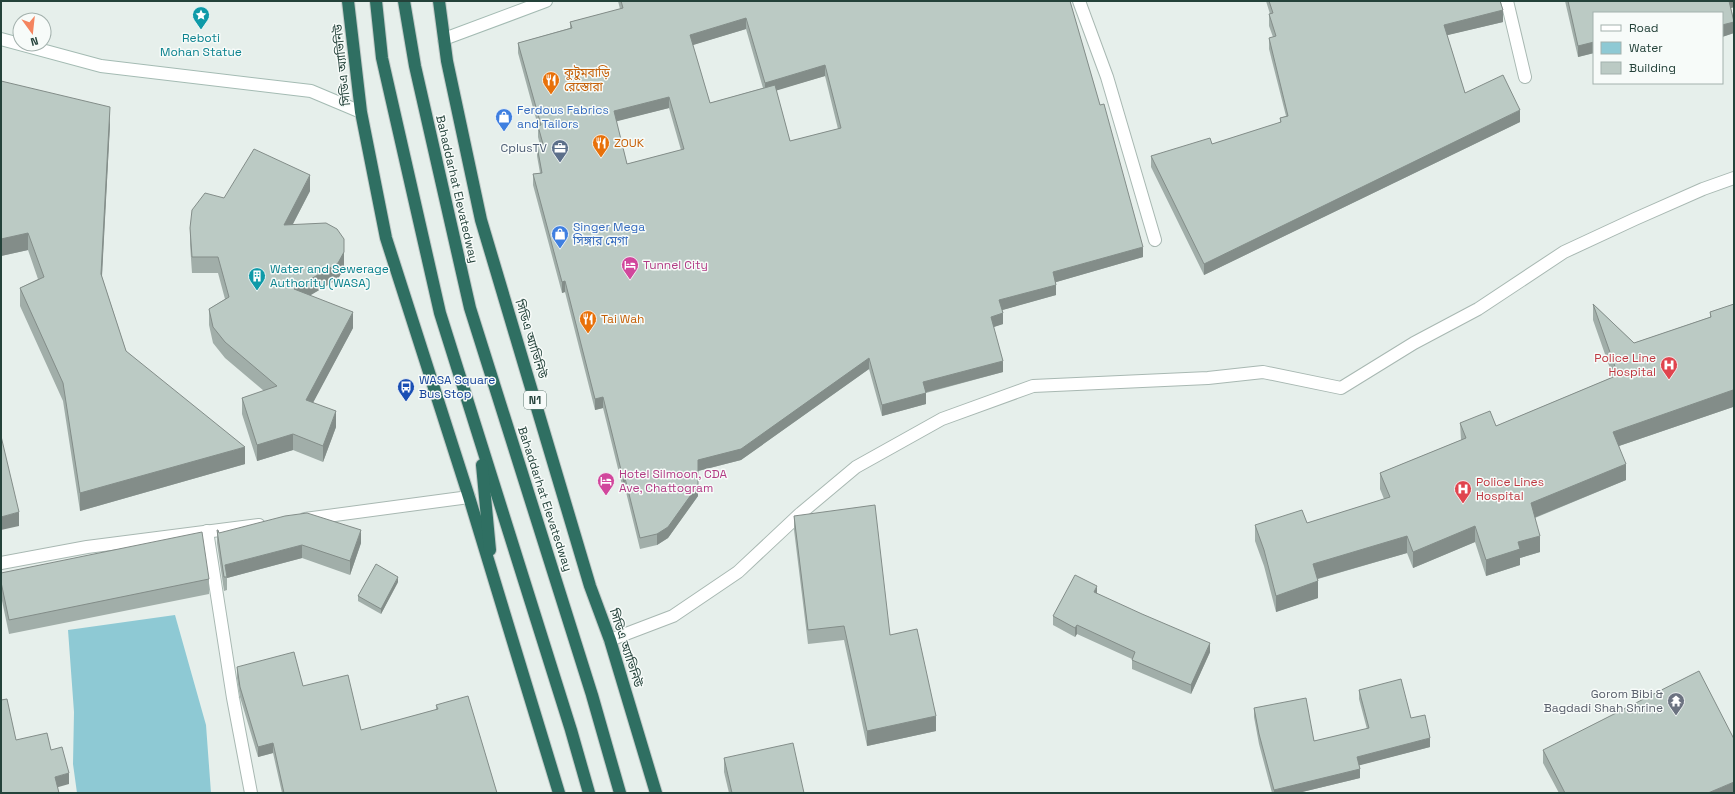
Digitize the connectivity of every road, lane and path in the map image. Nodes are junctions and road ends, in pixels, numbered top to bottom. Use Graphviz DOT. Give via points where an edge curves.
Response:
graph roads {
  1 [pos="348,1"];
  2 [pos="376,1"];
  3 [pos="404,1"];
  4 [pos="439,1"];
  5 [pos="546,1"];
  6 [pos="1079,1"];
  7 [pos="1507,1"];
  8 [pos="1,39"];
  9 [pos="444,39"];
  10 [pos="1525,77"];
  11 [pos="361,112"];
  12 [pos="1734,178"];
  13 [pos="1154,240"];
  14 [pos="480,440"];
  15 [pos="469,497"];
  16 [pos="292,520"];
  17 [pos="269,523"];
  18 [pos="207,531"];
  19 [pos="1,563"];
  20 [pos="493,577"];
  21 [pos="610,640"];
  22 [pos="251,793"];
  23 [pos="552,793"];
  24 [pos="559,793"];
  25 [pos="589,793"];
  26 [pos="620,793"];
  27 [pos="656,793"];
  1 -- 11 [label="highway, সিডিএ অ্যাভিনিউ"];
  2 -- 14 [label="highway" via="382,58 440,313"];
  3 -- 26 [label="highway, Bahaddarhat Elevatedway" via="415,66 470,308 592,695"];
  4 -- 9 [label="highway, সিডিএ অ্যাভিনিউ / N1"];
  5 -- 9 [label="street"];
  6 -- 13 [label="street" via="1107,77"];
  7 -- 10 [label="street"];
  8 -- 11 [label="street" via="101,66 311,91"];
  9 -- 21 [label="highway, সিডিএ অ্যাভিনিউ / N1" via="481,220 590,586"];
  11 -- 15 [label="highway, সিডিএ অ্যাভিনিউ" via="386,238"];
  12 -- 21 [label="street" via="1703,189 1564,252 1478,309 1414,343 1341,388 1263,372 1208,378 1033,386 942,419 856,467 801,513 738,572 673,616"];
  14 -- 20 [label="highway"];
  14 -- 25 [label="highway"];
  15 -- 16 [label="street"];
  15 -- 20 [label="highway, সিডিএ অ্যাভিনিউ"];
  17 -- 18 [label="street"];
  18 -- 19 [label="street" via="87,547"];
  18 -- 22 [label="street" via="232,698"];
  20 -- 23 [label="highway"];
  20 -- 24 [label="highway, সিডিএ অ্যাভিনিউ"];
  21 -- 27 [label="highway, সিডিএ অ্যাভিনিউ / N1"];
}
